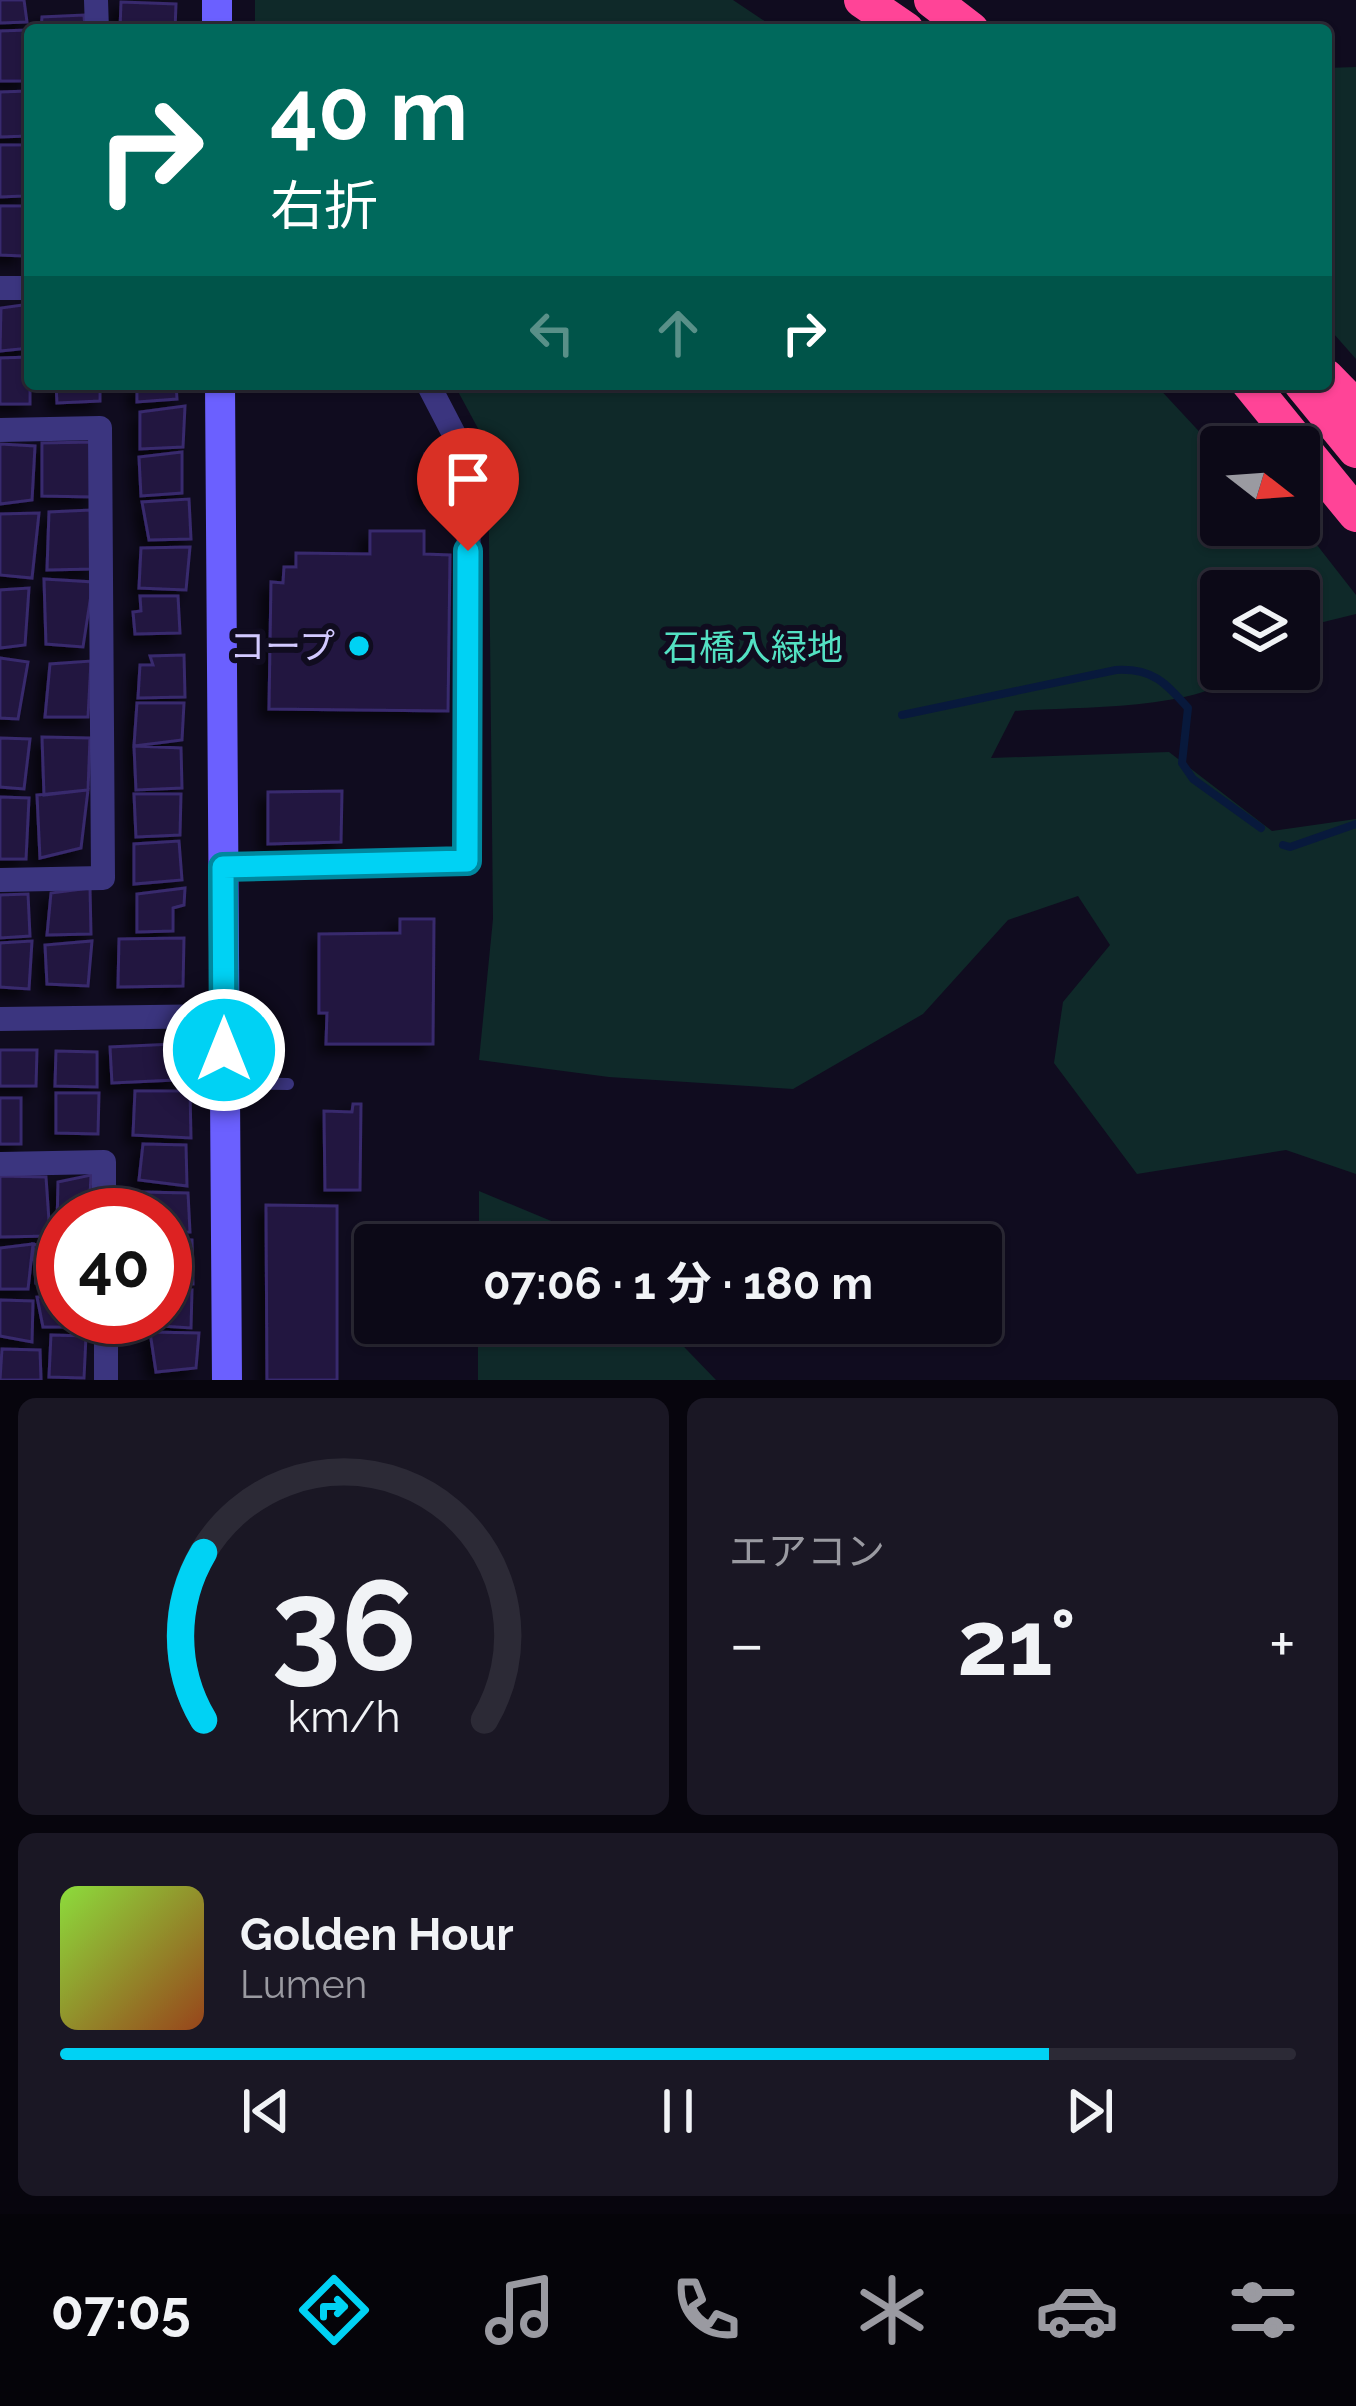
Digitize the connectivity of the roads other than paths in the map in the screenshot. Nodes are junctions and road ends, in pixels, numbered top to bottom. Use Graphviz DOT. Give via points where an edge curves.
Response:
graph roads {
  1 [pos="862,0"];
  2 [pos="932,0"];
  3 [pos="897,24"];
  4 [pos="963,24"];
  5 [pos="1332,383"];
  6 [pos="220,390"];
  7 [pos="431,390"];
  8 [pos="1255,390"];
  9 [pos="1307,390"];
  10 [pos="1356,408"];
  11 [pos="0,430"];
  12 [pos="1356,450"];
  13 [pos="1356,514"];
  14 [pos="223,867"];
  15 [pos="0,880"];
  16 [pos="224,1016"];
  17 [pos="0,1019"];
  18 [pos="224,1083"];
  19 [pos="288,1084"];
  20 [pos="0,1164"];
  21 [pos="104,1188"];
  22 [pos="106,1344"];
  23 [pos="106,1380"];
  24 [pos="226,1380"];
  1 -- 3 [label="highway"];
  2 -- 4 [label="highway"];
  5 -- 10 [label="highway"];
  6 -- 14 [label="street"];
  7 -- 14 [label="street" via="469,463 467,861"];
  8 -- 13 [label="highway"];
  9 -- 12 [label="highway"];
  11 -- 15 [label="street" via="100,428 103,878"];
  14 -- 16 [label="street"];
  16 -- 17 [label="street"];
  16 -- 18 [label="street"];
  18 -- 19 [label="lane"];
  18 -- 24 [label="street"];
  20 -- 21 [label="street" via="104,1162"];
  22 -- 23 [label="street"];
}
